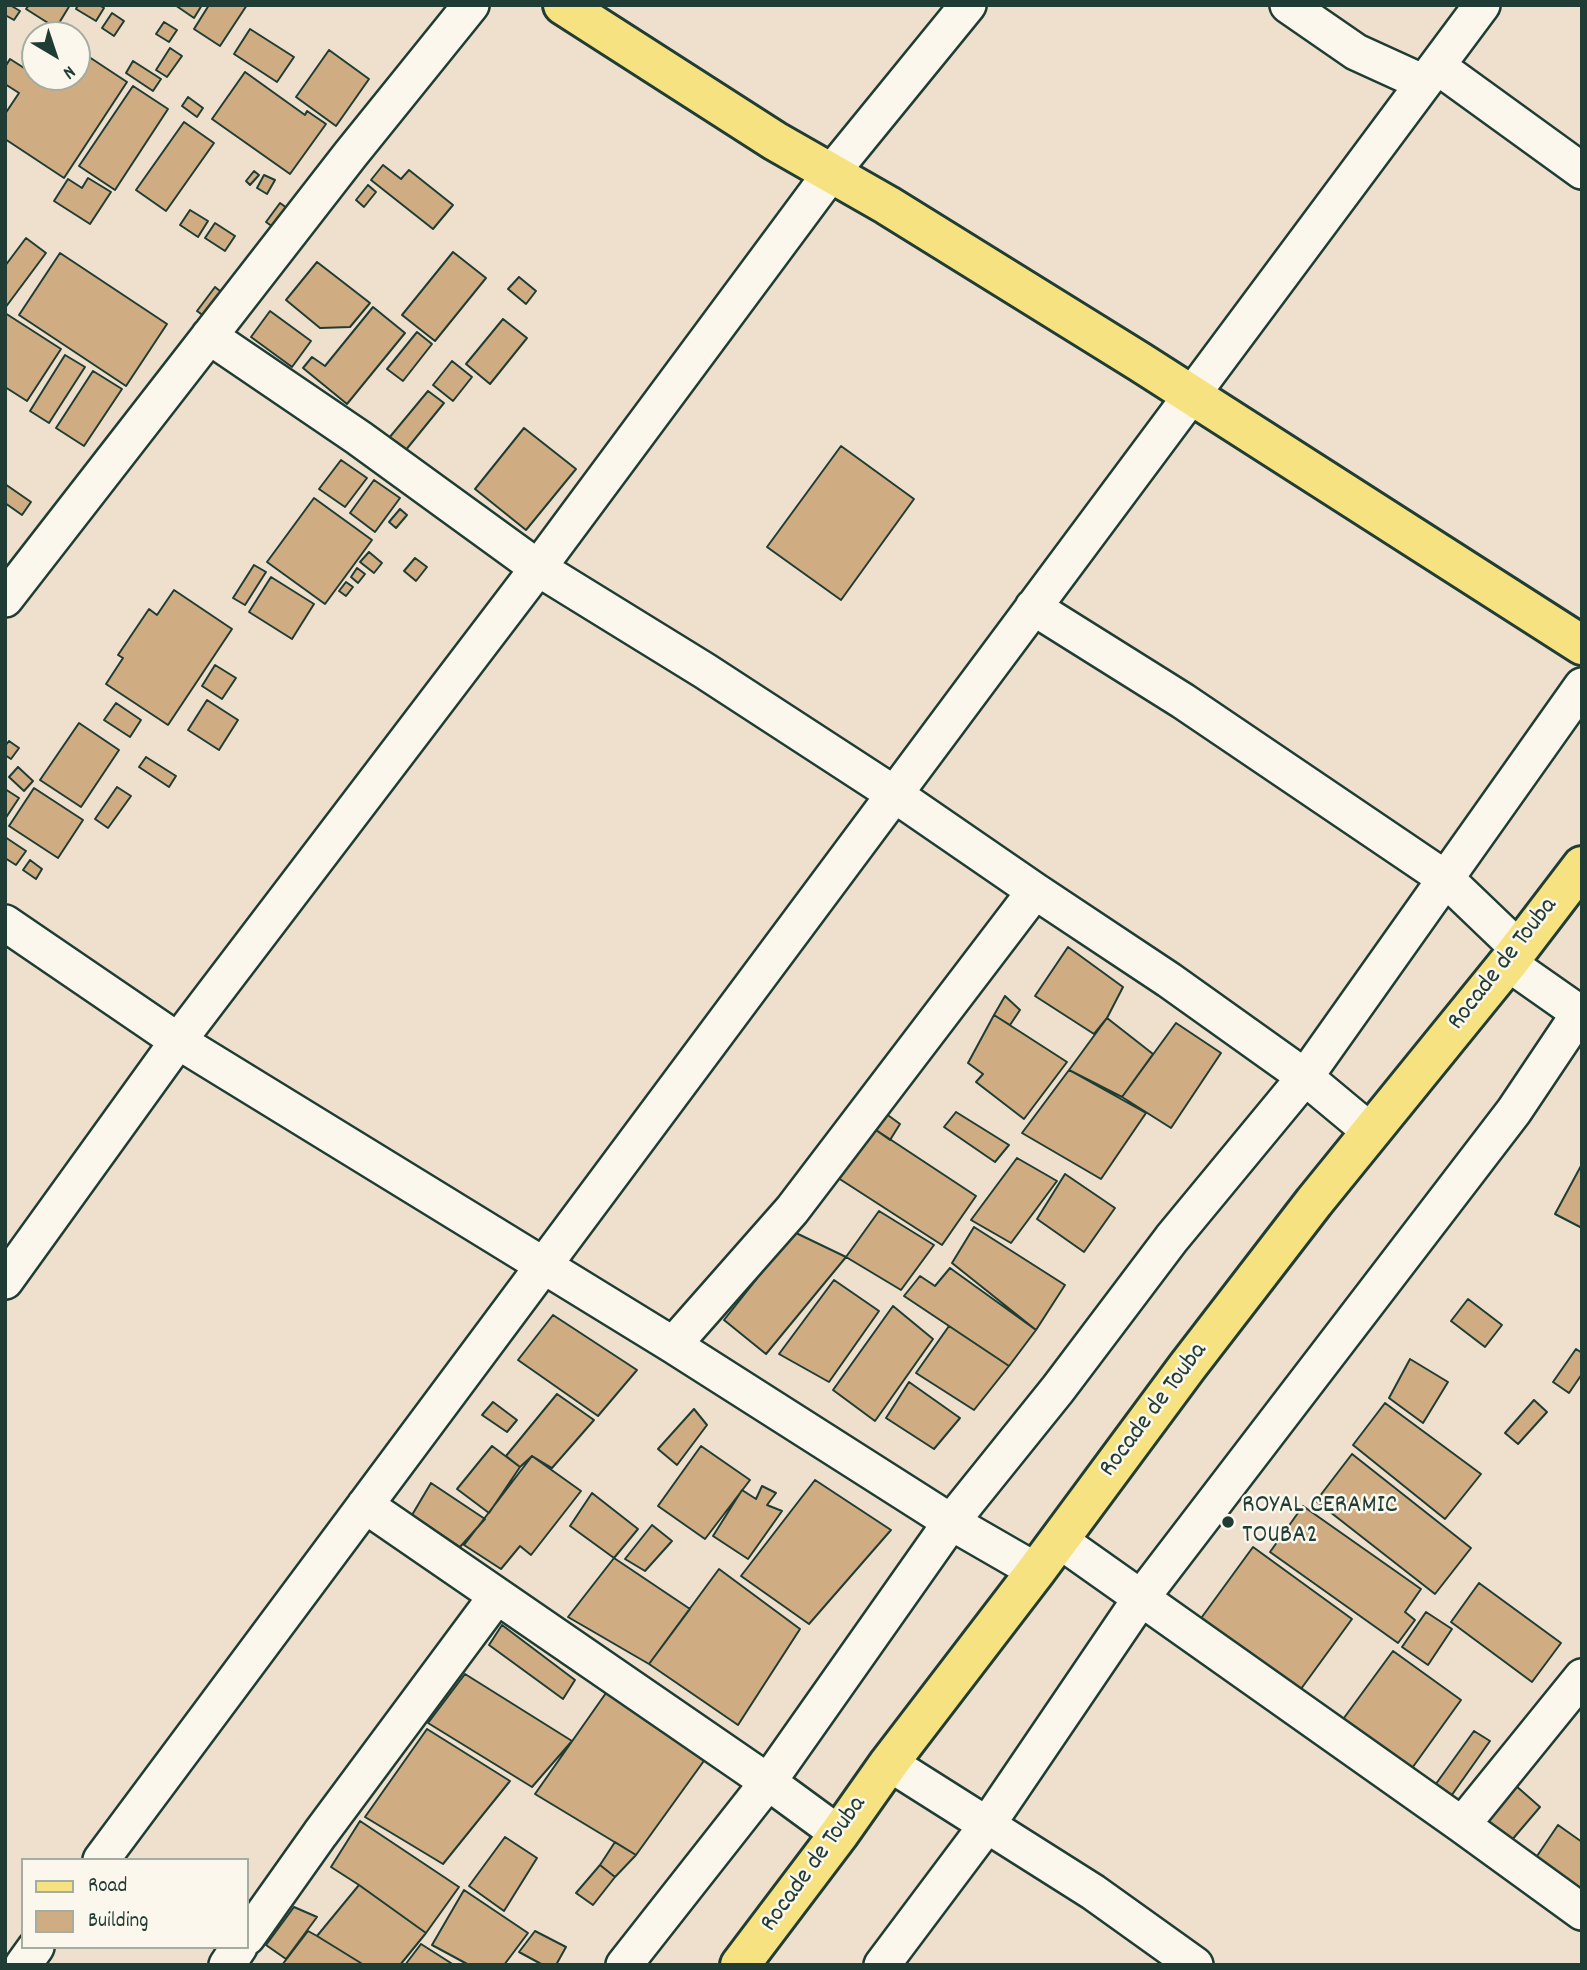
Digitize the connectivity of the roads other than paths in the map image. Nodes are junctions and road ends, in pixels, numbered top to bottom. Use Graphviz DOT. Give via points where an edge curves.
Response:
graph roads {
  1 [pos="471,5"];
  2 [pos="563,5"];
  3 [pos="968,5"];
  4 [pos="1288,5"];
  5 [pos="1482,5"];
  6 [pos="1430,74"];
  7 [pos="1581,170"];
  8 [pos="831,173"];
  9 [pos="209,336"];
  10 [pos="1191,395"];
  11 [pos="538,568"];
  12 [pos="5,599"];
  13 [pos="1033,607"];
  14 [pos="1582,645"];
  15 [pos="1582,686"];
  16 [pos="894,794"];
  17 [pos="1582,866"];
  18 [pos="1446,879"];
  19 [pos="1035,891"];
  20 [pos="5,923"];
  21 [pos="1513,955"];
  22 [pos="1581,1014"];
  23 [pos="178,1041"];
  24 [pos="1305,1077"];
  25 [pos="1371,1132"];
  26 [pos="544,1266"];
  27 [pos="5,1281"];
  28 [pos="673,1345"];
  29 [pos="365,1505"];
  30 [pos="951,1522"];
  31 [pos="1059,1540"];
  32 [pos="1035,1571"];
  33 [pos="496,1597"];
  34 [pos="1141,1598"];
  35 [pos="1582,1677"];
  36 [pos="889,1763"];
  37 [pos="768,1782"];
  38 [pos="987,1825"];
  39 [pos="1462,1825"];
  40 [pos="839,1834"];
  41 [pos="102,1858"];
  42 [pos="1582,1912"];
  43 [pos="248,1936"];
  44 [pos="35,1949"];
  45 [pos="238,1949"];
  46 [pos="23,1965"];
  47 [pos="227,1965"];
  48 [pos="624,1965"];
  49 [pos="740,1965"];
  50 [pos="882,1965"];
  51 [pos="1195,1965"];
  1 -- 9 [label="street"];
  2 -- 8 [label="main road"];
  3 -- 8 [label="street"];
  4 -- 6 [label="street" via="1356,52"];
  5 -- 6 [label="street"];
  6 -- 7 [label="street"];
  6 -- 10 [label="street"];
  8 -- 10 [label="main road"];
  8 -- 11 [label="street"];
  9 -- 11 [label="street"];
  9 -- 12 [label="street"];
  10 -- 13 [label="street"];
  10 -- 14 [label="main road"];
  11 -- 16 [label="street"];
  11 -- 23 [label="street"];
  13 -- 16 [label="street"];
  13 -- 18 [label="street" via="1183,701"];
  15 -- 18 [label="street"];
  16 -- 19 [label="street"];
  16 -- 26 [label="street"];
  17 -- 21 [label="main road, Rocade de Touba"];
  18 -- 21 [label="street"];
  18 -- 24 [label="street"];
  19 -- 24 [label="street"];
  19 -- 28 [label="street" via="792,1210"];
  20 -- 23 [label="street"];
  21 -- 22 [label="street"];
  21 -- 25 [label="main road, Rocade de Touba"];
  22 -- 34 [label="street" via="1506,1123"];
  23 -- 26 [label="street"];
  23 -- 27 [label="street"];
  24 -- 25 [label="street"];
  24 -- 30 [label="street" via="1172,1238"];
  25 -- 31 [label="main road, Rocade de Touba"];
  26 -- 28 [label="street"];
  26 -- 29 [label="street"];
  28 -- 30 [label="street"];
  29 -- 33 [label="street"];
  29 -- 41 [label="street"];
  30 -- 32 [label="street"];
  30 -- 37 [label="street"];
  31 -- 32 [label="main road, Rocade de Touba"];
  31 -- 34 [label="street"];
  32 -- 36 [label="main road, Rocade de Touba"];
  33 -- 37 [label="street"];
  33 -- 43 [label="street"];
  34 -- 38 [label="street"];
  34 -- 39 [label="street"];
  35 -- 39 [label="street"];
  36 -- 38 [label="street"];
  36 -- 40 [label="main road, Rocade de Touba"];
  37 -- 40 [label="street"];
  37 -- 48 [label="street"];
  38 -- 50 [label="street"];
  38 -- 51 [label="street" via="1093,1892"];
  39 -- 42 [label="street"];
  40 -- 49 [label="main road, Rocade de Touba"];
  44 -- 46 [label="street"];
  45 -- 47 [label="street"];
}
